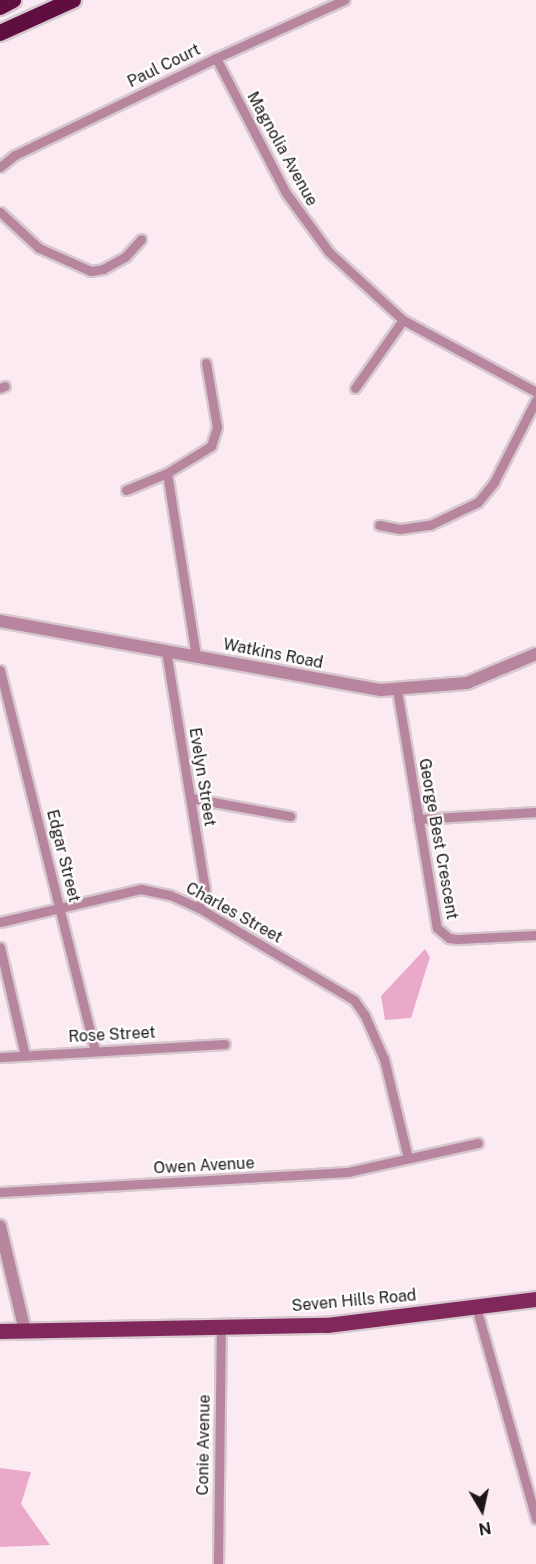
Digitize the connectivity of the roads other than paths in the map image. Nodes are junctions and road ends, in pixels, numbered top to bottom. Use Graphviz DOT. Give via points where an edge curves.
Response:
graph roads {
  1 [pos="13,0"];
  2 [pos="73,0"];
  3 [pos="344,0"];
  4 [pos="0,7"];
  5 [pos="0,33"];
  6 [pos="216,58"];
  7 [pos="0,166"];
  8 [pos="0,212"];
  9 [pos="141,238"];
  10 [pos="403,320"];
  11 [pos="206,363"];
  12 [pos="355,388"];
  13 [pos="536,392"];
  14 [pos="536,400"];
  15 [pos="167,473"];
  16 [pos="126,490"];
  17 [pos="379,525"];
  18 [pos="0,621"];
  19 [pos="166,651"];
  20 [pos="536,654"];
  21 [pos="196,656"];
  22 [pos="0,670"];
  23 [pos="397,690"];
  24 [pos="191,798"];
  25 [pos="536,812"];
  26 [pos="290,816"];
  27 [pos="418,819"];
  28 [pos="60,907"];
  29 [pos="199,908"];
  30 [pos="0,922"];
  31 [pos="536,935"];
  32 [pos="0,946"];
  33 [pos="225,1044"];
  34 [pos="94,1050"];
  35 [pos="24,1055"];
  36 [pos="0,1057"];
  37 [pos="478,1143"];
  38 [pos="408,1158"];
  39 [pos="0,1192"];
  40 [pos="0,1226"];
  41 [pos="536,1299"];
  42 [pos="476,1307"];
  43 [pos="0,1321"];
  44 [pos="24,1326"];
  45 [pos="221,1326"];
  46 [pos="0,1331"];
  47 [pos="536,1519"];
  48 [pos="218,1564"];
  1 -- 4 [label="highway"];
  2 -- 5 [label="highway"];
  3 -- 6 [label="street, Paul Court"];
  6 -- 7 [label="street, Paul Court" via="15,155"];
  6 -- 10 [label="street, Magnolia Avenue" via="305,221 329,252"];
  8 -- 9 [label="street" via="39,248 91,271 125,257"];
  10 -- 12 [label="street"];
  10 -- 13 [label="street, Magnolia Avenue"];
  11 -- 15 [label="street" via="215,438 205,453"];
  14 -- 17 [label="street" via="494,482 478,502 430,525 400,529"];
  15 -- 16 [label="street"];
  15 -- 21 [label="street"];
  18 -- 19 [label="street, Watkins Road"];
  19 -- 21 [label="street, Watkins Road"];
  19 -- 24 [label="street, Evelyn Street"];
  20 -- 23 [label="street, Watkins Road" via="467,683"];
  21 -- 23 [label="street, Watkins Road" via="365,688"];
  22 -- 28 [label="street, Edgar Street"];
  23 -- 27 [label="street, George Best Crescent"];
  24 -- 26 [label="street"];
  24 -- 29 [label="street, Evelyn Street" via="205,889"];
  25 -- 27 [label="street"];
  27 -- 31 [label="street, George Best Crescent" via="433,919 442,934 457,939"];
  28 -- 29 [label="street, Charles Street" via="141,889"];
  28 -- 30 [label="street, Charles Street"];
  28 -- 34 [label="street, Edgar Street"];
  29 -- 38 [label="street, Charles Street" via="354,1000 384,1059"];
  32 -- 35 [label="street"];
  33 -- 34 [label="street, Rose Street"];
  34 -- 35 [label="street, Rose Street"];
  35 -- 36 [label="street, Rose Street"];
  37 -- 38 [label="street, Owen Avenue"];
  38 -- 39 [label="street, Owen Avenue" via="323,1174"];
  40 -- 44 [label="street"];
  41 -- 42 [label="main road, Seven Hills Road"];
  42 -- 45 [label="main road, Seven Hills Road" via="327,1325"];
  42 -- 47 [label="street"];
  43 -- 44 [label="main road, Seven Hills Road"];
  44 -- 45 [label="main road, Seven Hills Road"];
  44 -- 46 [label="main road, Seven Hills Road"];
  45 -- 48 [label="street, Conie Avenue"];
}
